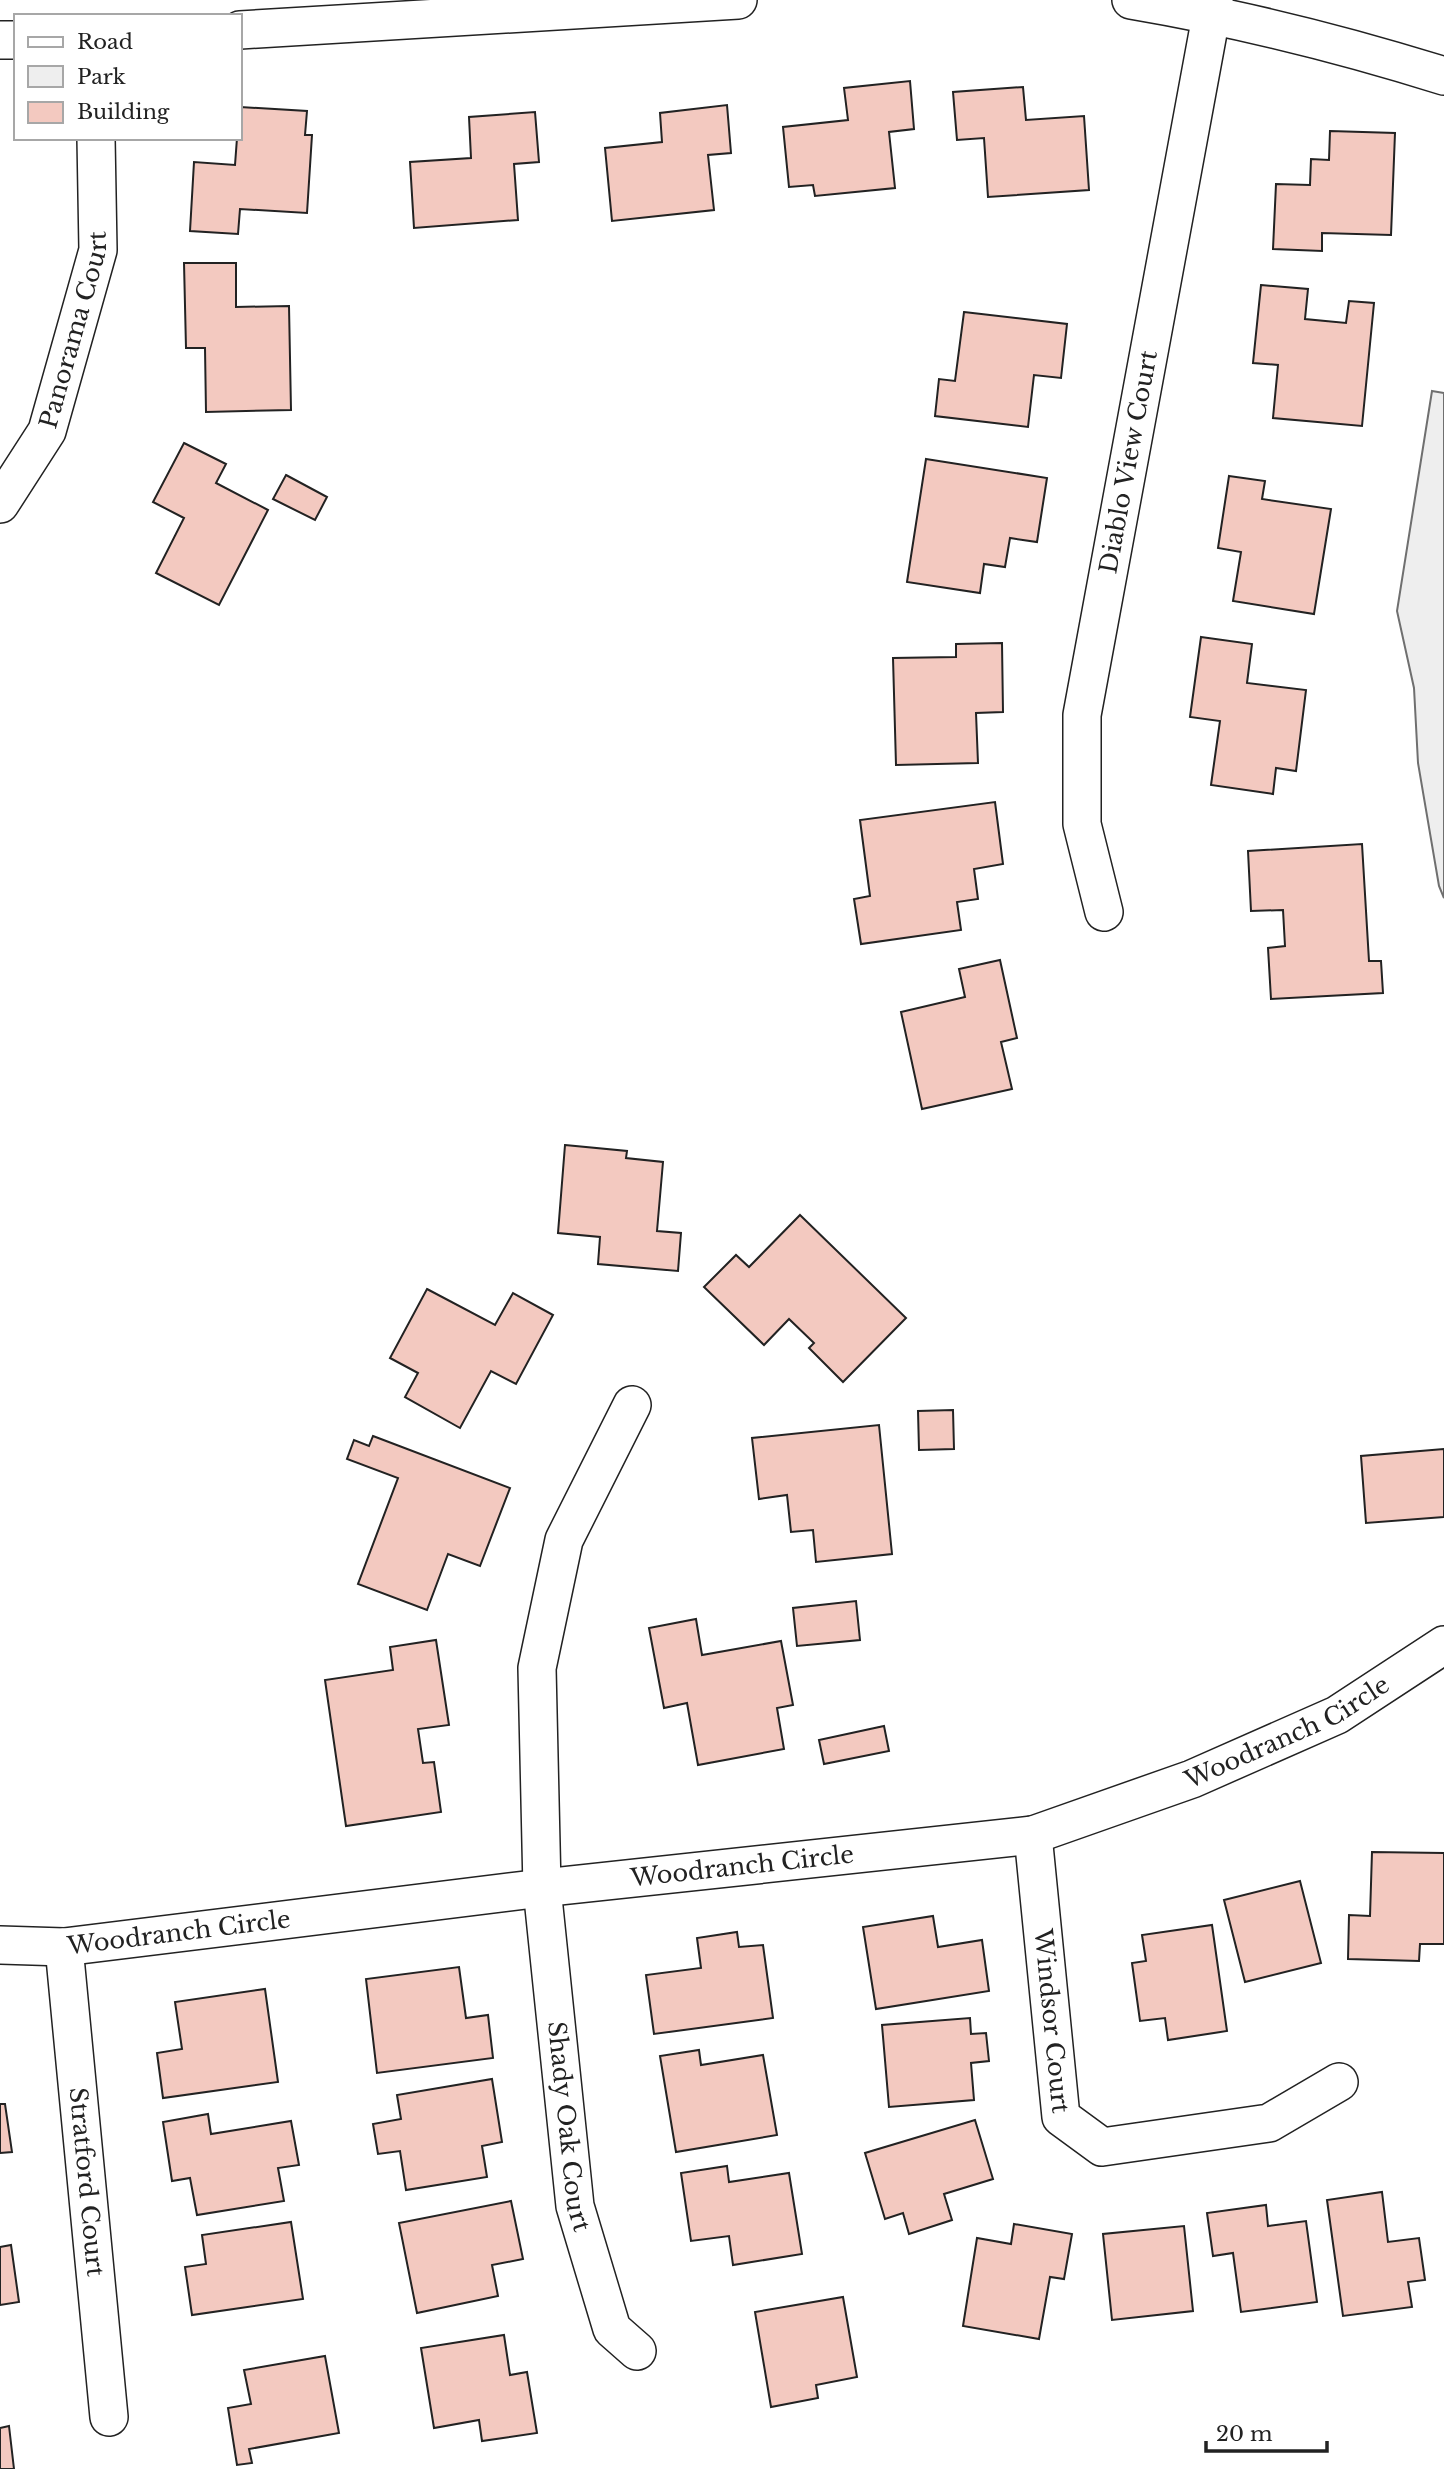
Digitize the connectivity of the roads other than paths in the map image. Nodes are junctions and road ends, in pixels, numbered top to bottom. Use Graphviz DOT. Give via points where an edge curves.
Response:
graph roads {
  1 [pos="738,0"];
  2 [pos="1131,0"];
  3 [pos="1213,7"];
  4 [pos="242,30"];
  5 [pos="1444,76"];
  6 [pos="96,140"];
  7 [pos="0,504"];
  8 [pos="1104,912"];
  9 [pos="632,1405"];
  10 [pos="1444,1645"];
  11 [pos="1033,1835"];
  12 [pos="542,1888"];
  13 [pos="0,1945"];
  14 [pos="65,1947"];
  15 [pos="1339,2082"];
  16 [pos="637,2351"];
  17 [pos="109,2417"];
  1 -- 4 [label="street"];
  2 -- 3 [label="street"];
  3 -- 5 [label="street"];
  3 -- 8 [label="street, Diablo View Court" via="1082,715 1082,824"];
  6 -- 7 [label="street, Panorama Court" via="97,250 47,431"];
  9 -- 12 [label="street, Shady Oak Court" via="564,1540 537,1668"];
  10 -- 11 [label="street, Woodranch Circle" via="1337,1715 1192,1779"];
  11 -- 12 [label="street, Woodranch Circle"];
  11 -- 15 [label="street, Windsor Court" via="1062,2117 1102,2147 1269,2123"];
  12 -- 14 [label="street, Woodranch Circle"];
  12 -- 16 [label="street, Shady Oak Court" via="575,2206 612,2329"];
  13 -- 14 [label="street, Woodranch Circle"];
  14 -- 17 [label="street, Stratford Court"];
}
